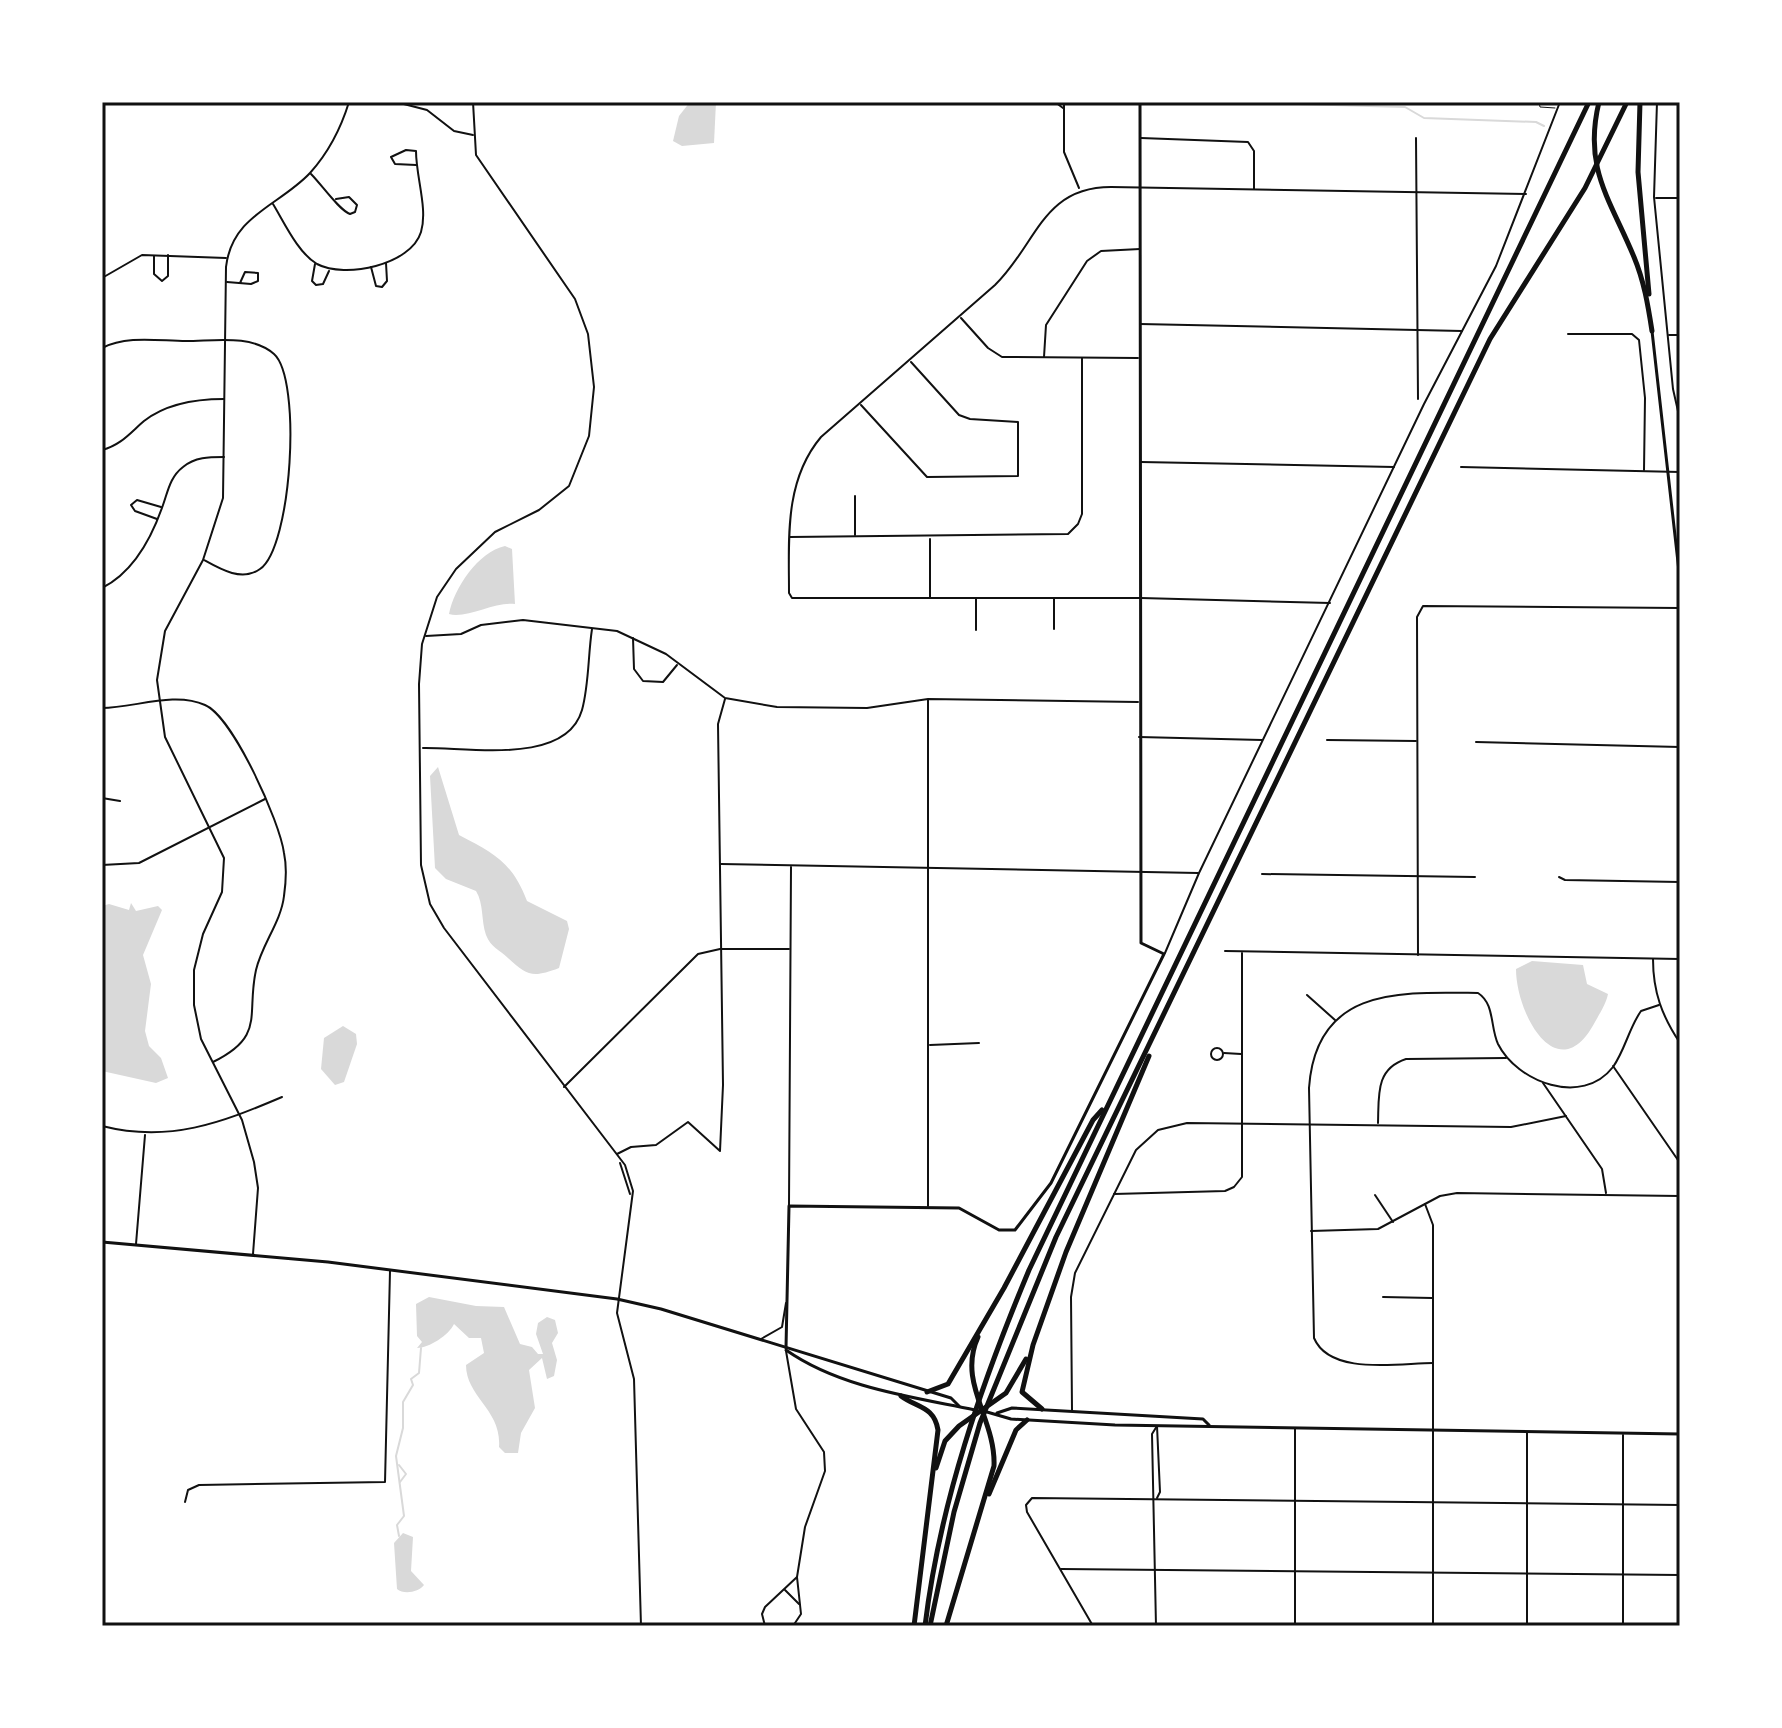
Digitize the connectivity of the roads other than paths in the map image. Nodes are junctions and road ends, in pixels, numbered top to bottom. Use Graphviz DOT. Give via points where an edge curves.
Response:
graph roads {
  1 [pos="349,102"];
  2 [pos="396,102"];
  3 [pos="473,102"];
  4 [pos="1055,102"];
  5 [pos="1064,102"];
  6 [pos="1140,102"];
  7 [pos="1539,102"];
  8 [pos="1560,102"];
  9 [pos="1589,102"];
  10 [pos="1599,102"];
  11 [pos="1627,102"];
  12 [pos="1640,102"];
  13 [pos="1657,102"];
  14 [pos="1558,108"];
  15 [pos="1064,109"];
  16 [pos="473,135"];
  17 [pos="1140,138"];
  18 [pos="1416,138"];
  19 [pos="416,165"];
  20 [pos="310,173"];
  21 [pos="1140,187"];
  22 [pos="1254,189"];
  23 [pos="1080,190"];
  24 [pos="1418,193"];
  25 [pos="1526,194"];
  26 [pos="1654,197"];
  27 [pos="1680,198"];
  28 [pos="336,199"];
  29 [pos="271,202"];
  30 [pos="1140,249"];
  31 [pos="154,254"];
  32 [pos="168,254"];
  33 [pos="227,258"];
  34 [pos="315,263"];
  35 [pos="386,263"];
  36 [pos="371,266"];
  37 [pos="330,269"];
  38 [pos="102,278"];
  39 [pos="226,282"];
  40 [pos="240,283"];
  41 [pos="960,316"];
  42 [pos="1140,324"];
  43 [pos="1418,330"];
  44 [pos="1463,331"];
  45 [pos="1652,331"];
  46 [pos="1568,334"];
  47 [pos="1668,335"];
  48 [pos="1680,335"];
  49 [pos="226,341"];
  50 [pos="102,348"];
  51 [pos="1044,358"];
  52 [pos="1082,358"];
  53 [pos="1139,358"];
  54 [pos="910,360"];
  55 [pos="225,399"];
  56 [pos="1418,399"];
  57 [pos="860,404"];
  58 [pos="1680,420"];
  59 [pos="102,450"];
  60 [pos="225,458"];
  61 [pos="1140,462"];
  62 [pos="1395,467"];
  63 [pos="1461,467"];
  64 [pos="1644,472"];
  65 [pos="1670,472"];
  66 [pos="1680,472"];
  67 [pos="855,496"];
  68 [pos="162,508"];
  69 [pos="157,520"];
  70 [pos="855,536"];
  71 [pos="789,537"];
  72 [pos="930,537"];
  73 [pos="203,560"];
  74 [pos="1680,580"];
  75 [pos="102,588"];
  76 [pos="930,598"];
  77 [pos="976,598"];
  78 [pos="1054,598"];
  79 [pos="1141,598"];
  80 [pos="1330,603"];
  81 [pos="1680,608"];
  82 [pos="592,628"];
  83 [pos="1054,629"];
  84 [pos="976,630"];
  85 [pos="425,636"];
  86 [pos="633,637"];
  87 [pos="679,663"];
  88 [pos="725,698"];
  89 [pos="928,699"];
  90 [pos="1140,702"];
  91 [pos="158,703"];
  92 [pos="102,708"];
  93 [pos="1139,737"];
  94 [pos="1264,740"];
  95 [pos="1327,740"];
  96 [pos="1417,742"];
  97 [pos="1476,742"];
  98 [pos="1680,747"];
  99 [pos="421,748"];
  100 [pos="102,798"];
  101 [pos="265,799"];
  102 [pos="120,801"];
  103 [pos="210,827"];
  104 [pos="719,864"];
  105 [pos="102,865"];
  106 [pos="791,865"];
  107 [pos="930,868"];
  108 [pos="1140,872"];
  109 [pos="1199,873"];
  110 [pos="1262,874"];
  111 [pos="1418,877"];
  112 [pos="1475,877"];
  113 [pos="1559,877"];
  114 [pos="1680,882"];
  115 [pos="720,949"];
  116 [pos="791,949"];
  117 [pos="1225,951"];
  118 [pos="1242,952"];
  119 [pos="1164,954"];
  120 [pos="1418,955"];
  121 [pos="1653,958"];
  122 [pos="1680,959"];
  123 [pos="1307,995"];
  124 [pos="1659,1005"];
  125 [pos="1336,1021"];
  126 [pos="1157,1033"];
  127 [pos="979,1043"];
  128 [pos="1680,1043"];
  129 [pos="929,1045"];
  130 [pos="1223,1053"];
  131 [pos="1243,1054"];
  132 [pos="1507,1058"];
  133 [pos="212,1062"];
  134 [pos="1613,1066"];
  135 [pos="1543,1083"];
  136 [pos="564,1087"];
  137 [pos="282,1097"];
  138 [pos="1106,1106"];
  139 [pos="240,1115"];
  140 [pos="1566,1116"];
  141 [pos="1243,1123"];
  142 [pos="1310,1124"];
  143 [pos="1378,1124"];
  144 [pos="102,1126"];
  145 [pos="145,1134"];
  146 [pos="616,1155"];
  147 [pos="1680,1163"];
  148 [pos="1113,1194"];
  149 [pos="1375,1195"];
  150 [pos="1606,1195"];
  151 [pos="1680,1196"];
  152 [pos="1425,1204"];
  153 [pos="789,1206"];
  154 [pos="928,1207"];
  155 [pos="1394,1223"];
  156 [pos="1311,1231"];
  157 [pos="102,1242"];
  158 [pos="136,1245"];
  159 [pos="253,1255"];
  160 [pos="390,1269"];
  161 [pos="1383,1297"];
  162 [pos="1433,1298"];
  163 [pos="617,1299"];
  164 [pos="787,1302"];
  165 [pos="987,1316"];
  166 [pos="760,1340"];
  167 [pos="1033,1345"];
  168 [pos="786,1350"];
  169 [pos="1433,1363"];
  170 [pos="927,1392"];
  171 [pos="901,1396"];
  172 [pos="959,1406"];
  173 [pos="1042,1409"];
  174 [pos="984,1411"];
  175 [pos="1072,1411"];
  176 [pos="997,1413"];
  177 [pos="1027,1420"];
  178 [pos="1209,1425"];
  179 [pos="1157,1426"];
  180 [pos="1295,1429"];
  181 [pos="1433,1432"];
  182 [pos="1527,1433"];
  183 [pos="1623,1434"];
  184 [pos="1680,1434"];
  185 [pos="933,1477"];
  186 [pos="1156,1499"];
  187 [pos="1295,1501"];
  188 [pos="185,1502"];
  189 [pos="1433,1502"];
  190 [pos="1526,1503"];
  191 [pos="1622,1504"];
  192 [pos="1680,1505"];
  193 [pos="981,1513"];
  194 [pos="1060,1569"];
  195 [pos="1156,1569"];
  196 [pos="1295,1571"];
  197 [pos="1433,1573"];
  198 [pos="1527,1575"];
  199 [pos="1622,1575"];
  200 [pos="1680,1575"];
  201 [pos="797,1577"];
  202 [pos="785,1590"];
  203 [pos="800,1605"];
  204 [pos="641,1626"];
  205 [pos="765,1626"];
  206 [pos="793,1626"];
  207 [pos="914,1626"];
  208 [pos="927,1626"];
  209 [pos="946,1626"];
  210 [pos="1093,1626"];
  211 [pos="1156,1626"];
  212 [pos="1295,1626"];
  213 [pos="1433,1626"];
  214 [pos="1527,1626"];
  215 [pos="1623,1626"];
  1 -- 20 [label="street" via="332,144"];
  2 -- 16 [label="street" via="427,110 454,131"];
  3 -- 16 [label="street"];
  4 -- 15 [label="street"];
  5 -- 15 [label="street"];
  6 -- 17 [label="main road"];
  7 -- 14 [label="lane" via="1540,107"];
  8 -- 14 [label="street"];
  9 -- 138 [label="highway"];
  10 -- 45 [label="highway" via="1593,149 1601,187 1642,278"];
  11 -- 126 [label="highway" via="1585,188 1490,339"];
  12 -- 45 [label="highway" via="1638,172"];
  13 -- 26 [label="street"];
  14 -- 25 [label="street"];
  15 -- 23 [label="street" via="1064,152"];
  16 -- 85 [label="street" via="484,170 575,299 591,355 592,410 583,457 569,486 539,510 495,532 456,569 437,597"];
  17 -- 21 [label="main road"];
  17 -- 22 [label="street" via="1248,142 1254,151"];
  18 -- 24 [label="street"];
  19 -- 19 [label="street" via="395,164 391,158 395,152 416,151"];
  19 -- 35 [label="street" via="422,230 410,252"];
  20 -- 28 [label="street"];
  20 -- 29 [label="street"];
  21 -- 22 [label="street"];
  21 -- 23 [label="street"];
  21 -- 30 [label="main road"];
  22 -- 24 [label="street"];
  23 -- 41 [label="street" via="1046,213 1013,268"];
  24 -- 25 [label="street"];
  24 -- 43 [label="street"];
  25 -- 44 [label="street"];
  26 -- 27 [label="street"];
  26 -- 47 [label="street"];
  28 -- 28 [label="street" via="342,211 355,212 357,205 349,197"];
  29 -- 33 [label="street" via="244,222"];
  29 -- 34 [label="street"];
  30 -- 42 [label="main road"];
  30 -- 51 [label="street" via="1101,251 1087,261 1046,325"];
  31 -- 32 [label="street"];
  31 -- 32 [label="street" via="154,274 162,281 168,276"];
  31 -- 38 [label="street" via="136,257"];
  32 -- 33 [label="street"];
  33 -- 39 [label="street"];
  34 -- 37 [label="street"];
  34 -- 37 [label="street" via="316,285 323,284"];
  35 -- 36 [label="street"];
  35 -- 36 [label="street" via="382,287 374,283"];
  36 -- 37 [label="street"];
  39 -- 40 [label="street"];
  39 -- 49 [label="street"];
  40 -- 40 [label="street" via="254,283 258,273 245,272"];
  41 -- 51 [label="street" via="999,356"];
  41 -- 54 [label="street"];
  42 -- 43 [label="street"];
  42 -- 53 [label="main road"];
  43 -- 44 [label="street"];
  43 -- 56 [label="street"];
  44 -- 62 [label="street"];
  45 -- 65 [label="main road"];
  46 -- 64 [label="street" via="1632,334 1639,340"];
  47 -- 48 [label="street"];
  47 -- 58 [label="street"];
  49 -- 50 [label="street" via="124,341"];
  49 -- 55 [label="street"];
  49 -- 73 [label="street" via="267,349 285,374 286,496 275,547 262,568 234,574"];
  51 -- 52 [label="street"];
  52 -- 53 [label="street"];
  52 -- 72 [label="street" via="1078,524 1062,536"];
  53 -- 61 [label="main road"];
  54 -- 57 [label="street"];
  54 -- 57 [label="street" via="959,415 1016,420 1016,478 932,478 916,469"];
  55 -- 59 [label="street" via="165,409"];
  55 -- 60 [label="street"];
  57 -- 71 [label="street" via="807,456 796,481"];
  60 -- 68 [label="street" via="200,459 181,468"];
  60 -- 73 [label="street" via="223,498"];
  61 -- 62 [label="street"];
  61 -- 79 [label="main road"];
  62 -- 80 [label="street"];
  63 -- 64 [label="street"];
  64 -- 65 [label="street"];
  65 -- 66 [label="street"];
  65 -- 74 [label="main road"];
  67 -- 70 [label="street"];
  68 -- 69 [label="street"];
  68 -- 69 [label="street" via="132,501 132,509"];
  69 -- 75 [label="street" via="127,570"];
  70 -- 71 [label="street"];
  70 -- 72 [label="street"];
  71 -- 76 [label="street" via="790,597"];
  72 -- 76 [label="street"];
  73 -- 91 [label="street" via="165,631"];
  76 -- 77 [label="street"];
  77 -- 78 [label="street"];
  77 -- 84 [label="street"];
  78 -- 79 [label="street"];
  78 -- 83 [label="street"];
  79 -- 80 [label="street"];
  79 -- 90 [label="main road"];
  80 -- 94 [label="street"];
  81 -- 96 [label="street" via="1423,606 1417,617"];
  82 -- 85 [label="street" via="523,620"];
  82 -- 86 [label="street"];
  82 -- 99 [label="street" via="581,713 560,739 531,748"];
  85 -- 99 [label="street" via="419,684"];
  86 -- 87 [label="street"];
  86 -- 87 [label="street" via="634,669 643,681 663,682"];
  87 -- 88 [label="street"];
  88 -- 89 [label="street" via="824,709"];
  88 -- 104 [label="street" via="718,724"];
  89 -- 90 [label="street"];
  89 -- 107 [label="street"];
  90 -- 93 [label="main road"];
  91 -- 92 [label="street"];
  91 -- 101 [label="street" via="194,701 219,714"];
  91 -- 103 [label="street" via="172,753"];
  93 -- 94 [label="street"];
  93 -- 108 [label="main road"];
  94 -- 109 [label="street"];
  95 -- 96 [label="street"];
  96 -- 111 [label="street"];
  97 -- 98 [label="street"];
  99 -- 136 [label="street" via="421,865 430,904"];
  100 -- 102 [label="street"];
  101 -- 103 [label="street"];
  101 -- 133 [label="street" via="284,853 284,901 256,970 250,1030 240,1045"];
  103 -- 105 [label="street" via="139,863"];
  103 -- 133 [label="street" via="222,850 225,878 198,951 193,986 196,1020"];
  104 -- 106 [label="street"];
  104 -- 115 [label="street"];
  106 -- 107 [label="street"];
  106 -- 116 [label="street"];
  107 -- 108 [label="street"];
  107 -- 129 [label="street"];
  108 -- 109 [label="street"];
  108 -- 119 [label="main road" via="1141,943"];
  109 -- 119 [label="street"];
  110 -- 111 [label="street"];
  111 -- 112 [label="street"];
  111 -- 120 [label="street"];
  113 -- 114 [label="street"];
  115 -- 116 [label="street"];
  115 -- 136 [label="street" via="698,954"];
  115 -- 146 [label="street" via="720,1151 688,1122 662,1143"];
  116 -- 153 [label="street"];
  117 -- 118 [label="street"];
  118 -- 120 [label="street"];
  118 -- 131 [label="street"];
  119 -- 154 [label="main road" via="1052,1181 1015,1230 999,1230 959,1208"];
  120 -- 121 [label="street"];
  121 -- 122 [label="street"];
  121 -- 124 [label="street"];
  123 -- 125 [label="street"];
  124 -- 128 [label="street"];
  124 -- 134 [label="street" via="1638,1015"];
  125 -- 132 [label="street" via="1362,1002 1396,992 1478,993 1487,1001"];
  125 -- 142 [label="street" via="1313,1059"];
  126 -- 167 [label="highway"];
  126 -- 208 [label="highway" via="1056,1237 988,1400"];
  127 -- 129 [label="street"];
  129 -- 154 [label="street"];
  130 -- 131 [label="street"];
  131 -- 141 [label="street"];
  132 -- 135 [label="street"];
  132 -- 143 [label="street" via="1396,1063 1379,1085"];
  133 -- 139 [label="street"];
  134 -- 135 [label="street" via="1581,1085"];
  134 -- 147 [label="street"];
  135 -- 140 [label="street"];
  136 -- 146 [label="street"];
  137 -- 139 [label="street"];
  138 -- 165 [label="highway" via="1093,1120"];
  138 -- 208 [label="highway" via="1023,1285 979,1397 942,1529"];
  139 -- 145 [label="street" via="194,1130"];
  139 -- 159 [label="street" via="257,1179"];
  140 -- 143 [label="street" via="1511,1127"];
  140 -- 150 [label="street" via="1602,1169"];
  141 -- 142 [label="street"];
  141 -- 148 [label="street" via="1187,1123 1161,1129 1131,1156"];
  141 -- 148 [label="street" via="1244,1166 1237,1184 1225,1191"];
  142 -- 143 [label="street"];
  142 -- 156 [label="street"];
  144 -- 145 [label="street"];
  145 -- 158 [label="street"];
  146 -- 163 [label="street" via="625,1165 632,1196"];
  148 -- 175 [label="street" via="1072,1283"];
  149 -- 155 [label="street"];
  150 -- 151 [label="street"];
  150 -- 152 [label="street" via="1457,1193"];
  152 -- 155 [label="street"];
  152 -- 162 [label="street" via="1433,1225"];
  153 -- 154 [label="main road"];
  153 -- 164 [label="main road"];
  155 -- 156 [label="street" via="1370,1230"];
  156 -- 169 [label="street" via="1317,1346 1338,1361"];
  157 -- 158 [label="main road"];
  158 -- 159 [label="main road"];
  159 -- 160 [label="main road"];
  160 -- 163 [label="main road"];
  160 -- 188 [label="street" via="385,1482 199,1485 188,1490"];
  161 -- 162 [label="street"];
  162 -- 169 [label="street"];
  163 -- 166 [label="main road"];
  163 -- 204 [label="street" via="617,1324 634,1379"];
  164 -- 166 [label="street" via="782,1327"];
  164 -- 168 [label="main road"];
  165 -- 170 [label="highway" via="948,1384"];
  165 -- 174 [label="highway" via="969,1363"];
  166 -- 168 [label="main road"];
  167 -- 173 [label="highway" via="1022,1392"];
  167 -- 174 [label="highway" via="1013,1384"];
  168 -- 170 [label="main road" via="808,1352"];
  168 -- 171 [label="main road" via="804,1362"];
  168 -- 201 [label="street" via="796,1409 824,1452 825,1471 805,1527"];
  169 -- 181 [label="street"];
  170 -- 172 [label="main road" via="951,1398"];
  171 -- 172 [label="main road"];
  171 -- 185 [label="highway" via="927,1408 936,1420"];
  172 -- 174 [label="main road"];
  173 -- 175 [label="main road"];
  173 -- 176 [label="main road"];
  174 -- 176 [label="main road"];
  174 -- 185 [label="highway" via="945,1441"];
  174 -- 193 [label="highway" via="995,1445"];
  175 -- 178 [label="main road" via="1203,1419"];
  176 -- 177 [label="main road"];
  177 -- 179 [label="main road"];
  177 -- 193 [label="highway" via="1016,1430"];
  178 -- 179 [label="main road"];
  178 -- 180 [label="main road"];
  179 -- 186 [label="street"];
  179 -- 186 [label="street" via="1152,1434"];
  180 -- 181 [label="main road"];
  180 -- 187 [label="street"];
  181 -- 182 [label="main road"];
  181 -- 189 [label="street"];
  182 -- 183 [label="main road"];
  182 -- 190 [label="street"];
  183 -- 184 [label="main road"];
  183 -- 191 [label="street"];
  185 -- 207 [label="highway"];
  186 -- 187 [label="street"];
  186 -- 194 [label="street" via="1035,1497 1026,1504 1028,1514"];
  186 -- 195 [label="street"];
  187 -- 189 [label="street"];
  187 -- 196 [label="street"];
  189 -- 190 [label="street"];
  189 -- 197 [label="street"];
  190 -- 191 [label="street"];
  190 -- 198 [label="street"];
  191 -- 192 [label="street"];
  191 -- 199 [label="street"];
  193 -- 209 [label="highway"];
  194 -- 195 [label="street"];
  194 -- 210 [label="street"];
  195 -- 196 [label="street"];
  195 -- 211 [label="street"];
  196 -- 197 [label="street"];
  196 -- 212 [label="street"];
  197 -- 198 [label="street"];
  197 -- 213 [label="street"];
  198 -- 199 [label="street"];
  198 -- 214 [label="street"];
  199 -- 200 [label="street"];
  199 -- 215 [label="street"];
  201 -- 202 [label="street"];
  201 -- 203 [label="street"];
  202 -- 203 [label="street"];
  202 -- 205 [label="street" via="765,1607"];
  203 -- 206 [label="street"];
}
